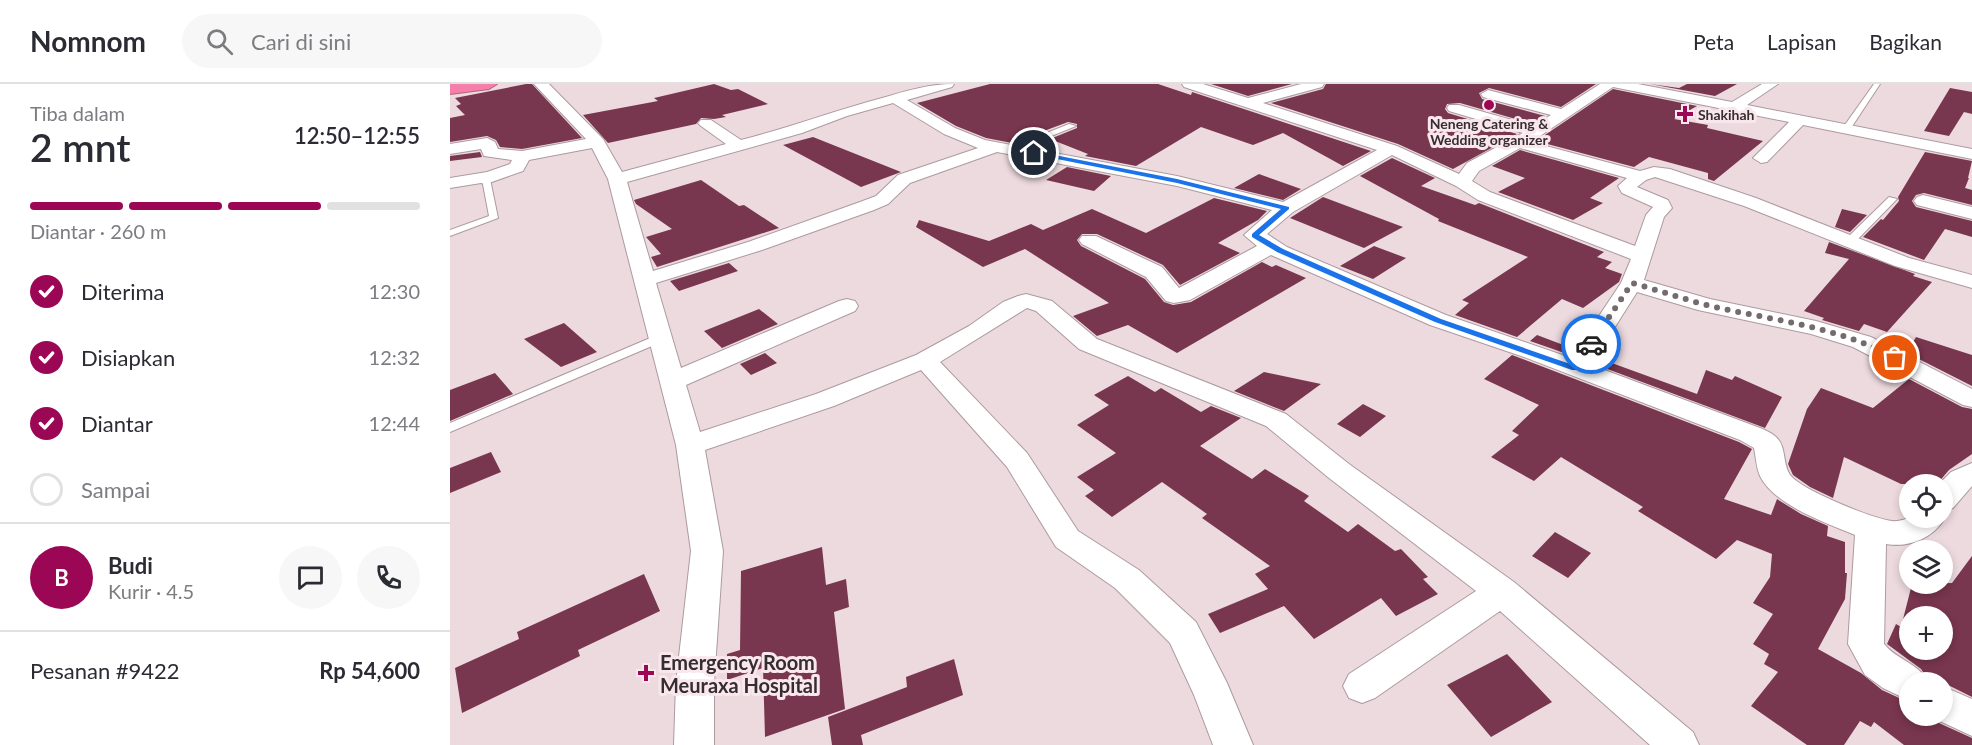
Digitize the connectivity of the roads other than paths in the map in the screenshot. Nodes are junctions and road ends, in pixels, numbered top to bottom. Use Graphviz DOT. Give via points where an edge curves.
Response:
graph roads {
  1 [pos="489,84"];
  2 [pos="541,84"];
  3 [pos="948,84"];
  4 [pos="1189,84"];
  5 [pos="1317,84"];
  6 [pos="1609,84"];
  7 [pos="1617,84"];
  8 [pos="1771,84"];
  9 [pos="1877,84"];
  10 [pos="450,89"];
  11 [pos="1488,94"];
  12 [pos="894,98"];
  13 [pos="1247,103"];
  14 [pos="1736,107"];
  15 [pos="1454,108"];
  16 [pos="1565,114"];
  17 [pos="1800,120"];
  18 [pos="706,123"];
  19 [pos="1072,126"];
  20 [pos="1846,129"];
  21 [pos="1536,132"];
  22 [pos="597,142"];
  23 [pos="1518,143"];
  24 [pos="738,146"];
  25 [pos="1002,148"];
  26 [pos="450,149"];
  27 [pos="1391,149"];
  28 [pos="1972,154"];
  29 [pos="522,156"];
  30 [pos="1761,158"];
  31 [pos="1640,176"];
  32 [pos="486,178"];
  33 [pos="617,179"];
  34 [pos="1462,182"];
  35 [pos="450,183"];
  36 [pos="1892,199"];
  37 [pos="1923,201"];
  38 [pos="1286,208"];
  39 [pos="1972,213"];
  40 [pos="450,233"];
  41 [pos="1089,240"];
  42 [pos="1850,241"];
  43 [pos="1272,246"];
  44 [pos="1642,256"];
  45 [pos="645,280"];
  46 [pos="1972,282"];
  47 [pos="1632,283"];
  48 [pos="848,306"];
  49 [pos="662,337"];
  50 [pos="926,360"];
  51 [pos="1576,368"];
  52 [pos="673,381"];
  53 [pos="1972,399"];
  54 [pos="450,428"];
  55 [pos="690,445"];
  56 [pos="1972,473"];
  57 [pos="1953,488"];
  58 [pos="1918,528"];
  59 [pos="1871,529"];
  60 [pos="1502,592"];
  61 [pos="1899,677"];
  62 [pos="1362,686"];
  63 [pos="1953,708"];
  64 [pos="1972,718"];
  65 [pos="694,745"];
  66 [pos="1233,745"];
  67 [pos="1679,745"];
  1 -- 10 [label="highway"];
  2 -- 22 [label="street"];
  3 -- 12 [label="street"];
  4 -- 13 [label="street"];
  5 -- 13 [label="street"];
  6 -- 16 [label="street"];
  7 -- 14 [label="street"];
  8 -- 14 [label="street"];
  9 -- 20 [label="lane"];
  11 -- 16 [label="street"];
  12 -- 24 [label="street"];
  12 -- 25 [label="street" via="959,136"];
  13 -- 27 [label="street"];
  14 -- 17 [label="street"];
  15 -- 21 [label="street"];
  16 -- 21 [label="street"];
  17 -- 20 [label="street"];
  17 -- 30 [label="street"];
  18 -- 24 [label="street"];
  19 -- 25 [label="lane"];
  20 -- 28 [label="street"];
  21 -- 23 [label="street"];
  22 -- 29 [label="street"];
  22 -- 33 [label="street"];
  23 -- 31 [label="street"];
  23 -- 34 [label="street" via="1473,167"];
  24 -- 33 [label="street"];
  25 -- 38 [label="street" via="1177,181"];
  25 -- 45 [label="street" via="904,179 882,200 867,206"];
  26 -- 29 [label="street" via="487,143 490,153"];
  27 -- 34 [label="street"];
  27 -- 38 [label="street"];
  29 -- 32 [label="street" via="517,167"];
  31 -- 42 [label="street" via="1664,173"];
  31 -- 44 [label="street" via="1628,189 1663,208 1655,215"];
  32 -- 35 [label="street"];
  32 -- 40 [label="lane" via="493,218"];
  33 -- 45 [label="street"];
  34 -- 44 [label="street" via="1484,196"];
  36 -- 42 [label="lane"];
  37 -- 39 [label="street"];
  38 -- 43 [label="street" via="1254,235"];
  41 -- 43 [label="street" via="1154,272 1174,296"];
  42 -- 46 [label="street" via="1902,262"];
  43 -- 51 [label="street" via="1438,320"];
  44 -- 47 [label="street"];
  45 -- 49 [label="street"];
  47 -- 51 [label="street"];
  47 -- 53 [label="street" via="1862,342"];
  48 -- 52 [label="street"];
  49 -- 52 [label="street"];
  49 -- 54 [label="lane"];
  50 -- 55 [label="street" via="825,400"];
  50 -- 60 [label="street" via="1011,307 1026,301 1037,302 1088,344 1275,420"];
  50 -- 66 [label="street" via="1017,460 1067,539 1127,579 1183,633"];
  51 -- 59 [label="street" via="1756,437 1768,446 1772,473 1785,487"];
  52 -- 55 [label="street"];
  55 -- 65 [label="street" via="707,550 694,683"];
  56 -- 57 [label="street"];
  58 -- 59 [label="street" via="1888,532"];
  59 -- 61 [label="street" via="1866,644 1872,658"];
  60 -- 62 [label="street"];
  60 -- 67 [label="street"];
  63 -- 64 [label="street"];
}
